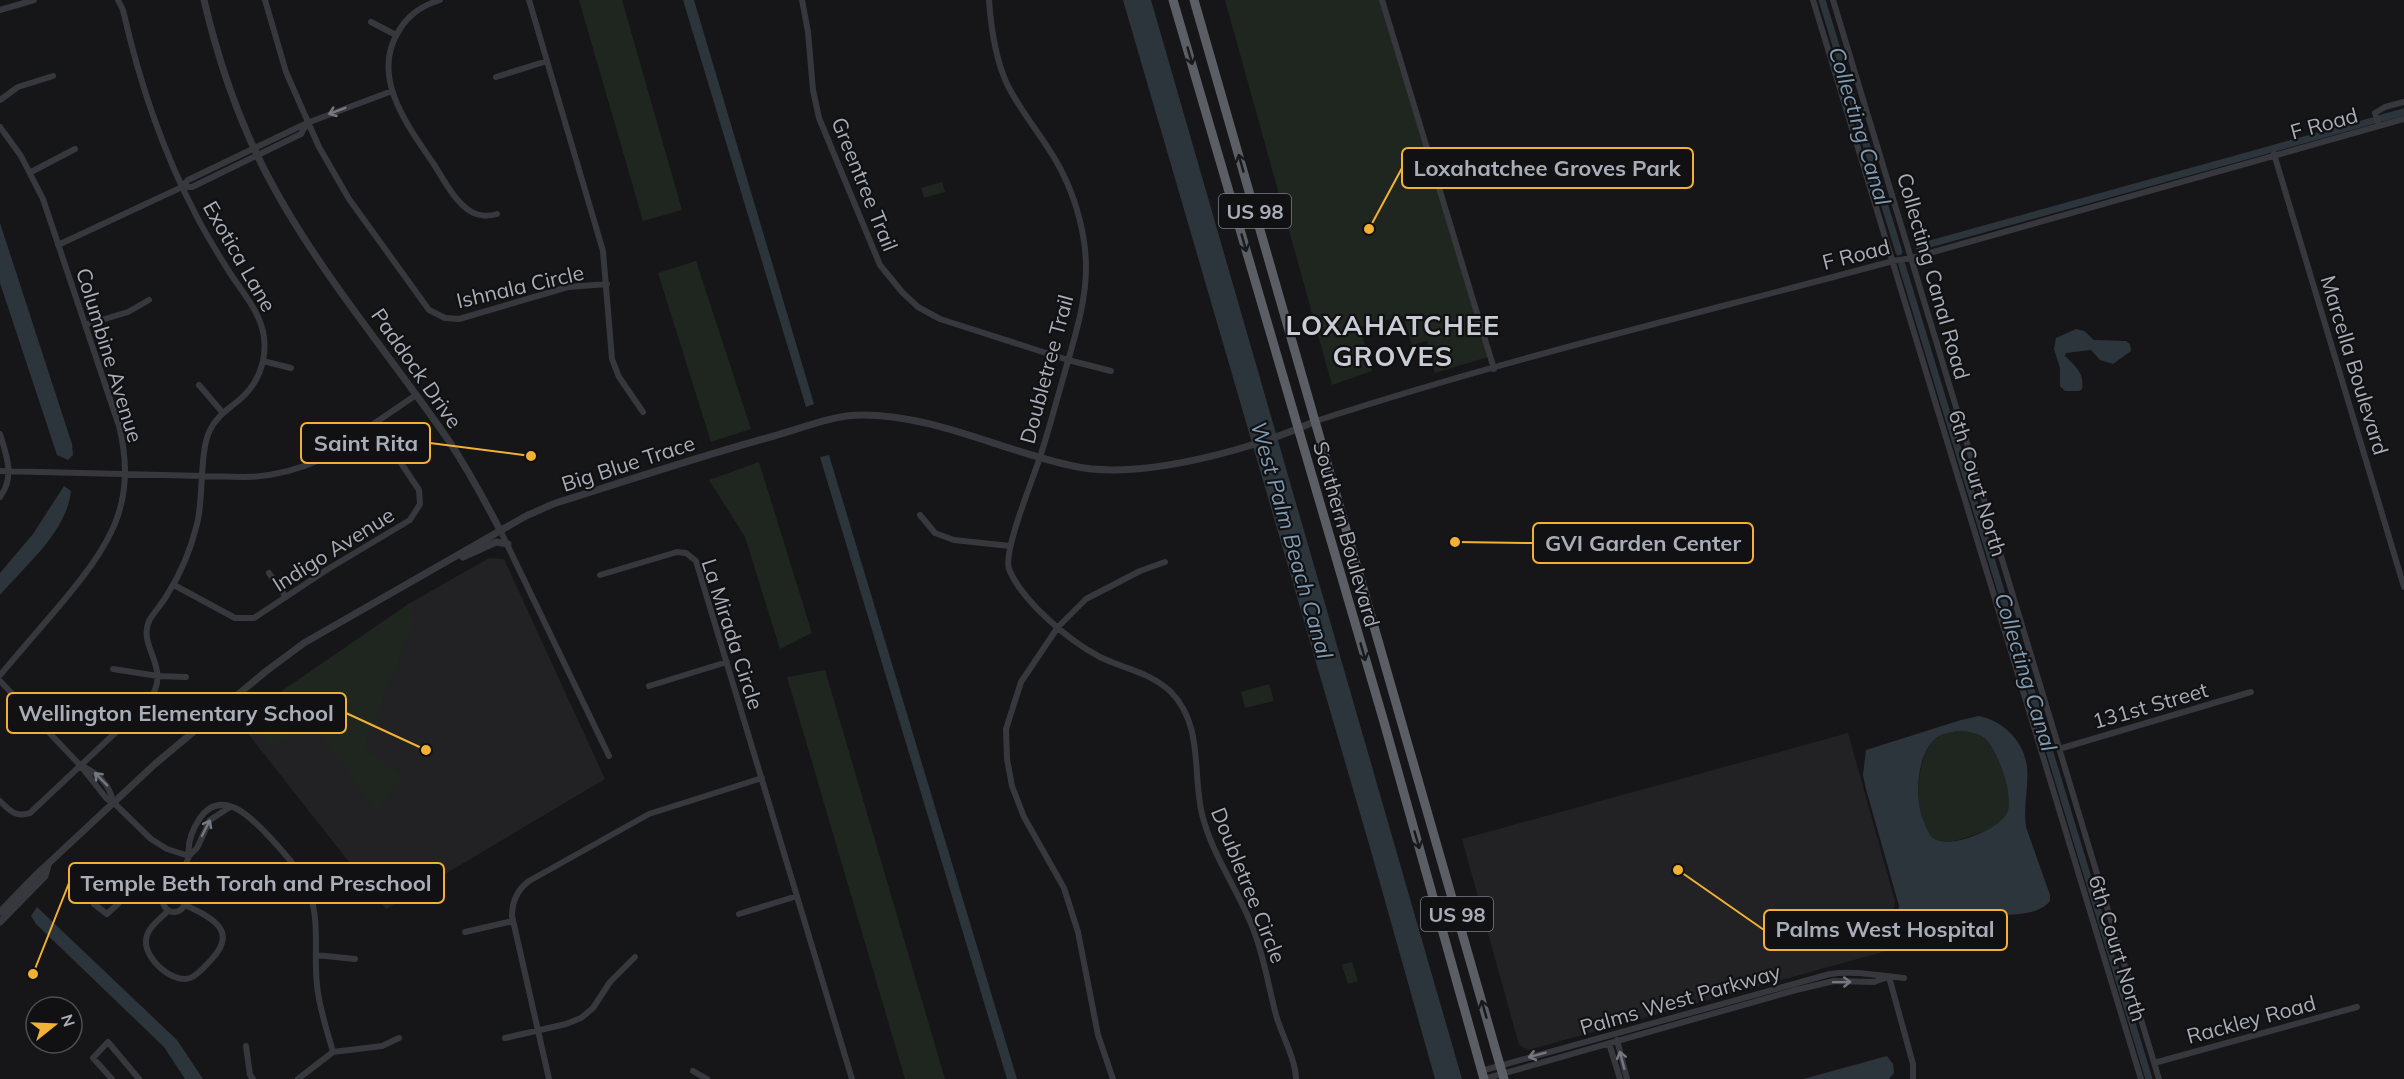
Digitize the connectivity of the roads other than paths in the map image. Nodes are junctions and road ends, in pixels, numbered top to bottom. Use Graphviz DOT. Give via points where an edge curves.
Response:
graph roads {
  1 [pos="34,0"];
  2 [pos="118,0"];
  3 [pos="204,0"];
  4 [pos="265,0"];
  5 [pos="440,0"];
  6 [pos="529,0"];
  7 [pos="802,0"];
  8 [pos="989,0"];
  9 [pos="1173,0"];
  10 [pos="1194,0"];
  11 [pos="1382,0"];
  12 [pos="1813,0"];
  13 [pos="1833,0"];
  14 [pos="0,10"];
  15 [pos="371,22"];
  16 [pos="396,35"];
  17 [pos="547,62"];
  18 [pos="53,76"];
  19 [pos="496,77"];
  20 [pos="392,91"];
  21 [pos="0,100"];
  22 [pos="2404,102"];
  23 [pos="2404,118"];
  24 [pos="307,123"];
  25 [pos="2379,125"];
  26 [pos="0,127"];
  27 [pos="75,149"];
  28 [pos="256,152"];
  29 [pos="2274,154"];
  30 [pos="31,172"];
  31 [pos="182,187"];
  32 [pos="496,214"];
  33 [pos="58,245"];
  34 [pos="1912,258"];
  35 [pos="1893,261"];
  36 [pos="607,284"];
  37 [pos="149,300"];
  38 [pos="85,325"];
  39 [pos="1068,360"];
  40 [pos="263,361"];
  41 [pos="291,368"];
  42 [pos="1494,369"];
  43 [pos="1112,371"];
  44 [pos="199,385"];
  45 [pos="416,395"];
  46 [pos="643,412"];
  47 [pos="223,413"];
  48 [pos="1316,421"];
  49 [pos="375,424"];
  50 [pos="1298,429"];
  51 [pos="0,434"];
  52 [pos="1040,457"];
  53 [pos="0,471"];
  54 [pos="10,471"];
  55 [pos="125,474"];
  56 [pos="203,476"];
  57 [pos="0,497"];
  58 [pos="920,515"];
  59 [pos="501,532"];
  60 [pos="508,544"];
  61 [pos="1010,546"];
  62 [pos="457,557"];
  63 [pos="1165,562"];
  64 [pos="269,573"];
  65 [pos="600,574"];
  66 [pos="174,585"];
  67 [pos="2404,586"];
  68 [pos="286,597"];
  69 [pos="1058,627"];
  70 [pos="727,663"];
  71 [pos="113,669"];
  72 [pos="0,675"];
  73 [pos="158,676"];
  74 [pos="186,677"];
  75 [pos="0,681"];
  76 [pos="649,686"];
  77 [pos="2251,692"];
  78 [pos="2059,749"];
  79 [pos="609,756"];
  80 [pos="79,764"];
  81 [pos="762,778"];
  82 [pos="0,801"];
  83 [pos="113,802"];
  84 [pos="231,807"];
  85 [pos="189,856"];
  86 [pos="49,863"];
  87 [pos="140,883"];
  88 [pos="176,890"];
  89 [pos="165,895"];
  90 [pos="797,896"];
  91 [pos="185,906"];
  92 [pos="168,911"];
  93 [pos="0,912"];
  94 [pos="739,914"];
  95 [pos="513,921"];
  96 [pos="0,922"];
  97 [pos="465,932"];
  98 [pos="316,954"];
  99 [pos="635,957"];
  100 [pos="355,959"];
  101 [pos="1889,977"];
  102 [pos="1904,978"];
  103 [pos="2357,1007"];
  104 [pos="538,1030"];
  105 [pos="399,1038"];
  106 [pos="505,1038"];
  107 [pos="1617,1040"];
  108 [pos="1609,1043"];
  109 [pos="246,1046"];
  110 [pos="333,1052"];
  111 [pos="2154,1063"];
  112 [pos="693,1071"];
  113 [pos="1502,1073"];
  114 [pos="1483,1076"];
  115 [pos="112,1079"];
  116 [pos="139,1079"];
  117 [pos="253,1079"];
  118 [pos="298,1079"];
  119 [pos="549,1079"];
  120 [pos="707,1079"];
  121 [pos="852,1079"];
  122 [pos="1113,1079"];
  123 [pos="1296,1079"];
  124 [pos="1620,1079"];
  125 [pos="1627,1079"];
  126 [pos="1913,1079"];
  127 [pos="2140,1079"];
  128 [pos="2159,1079"];
  1 -- 14 [label="street"];
  2 -- 31 [label="street, Exotica Lane" via="149,104"];
  3 -- 28 [label="street, Paddock Drive" via="229,89"];
  4 -- 24 [label="street, Ishnala Circle" via="286,72"];
  5 -- 16 [label="street" via="416,12"];
  6 -- 17 [label="street, Ishnala Circle"];
  7 -- 39 [label="street, Greentree Trail" via="819,118 880,265 918,307 940,319"];
  8 -- 39 [label="street, Doubletree Trail" via="993,37 1007,83 1063,173 1080,221 1086,265 1082,310"];
  9 -- 50 [label="highway, Southern Boulevard / US 98, one-way"];
  48 -- 10 [label="highway, Southern Boulevard / US 98, one-way"];
  11 -- 42 [label="street"];
  12 -- 35 [label="street, 6th Court North"];
  13 -- 34 [label="street, Collecting Canal Road"];
  15 -- 16 [label="street"];
  16 -- 20 [label="street" via="388,64"];
  17 -- 19 [label="street"];
  17 -- 36 [label="street, Ishnala Circle" via="600,238"];
  18 -- 21 [label="street" via="18,87"];
  20 -- 24 [label="street, one-way"];
  20 -- 32 [label="street" via="425,151 462,204 475,214"];
  22 -- 25 [label="street" via="2375,113"];
  23 -- 25 [label="street, F Road"];
  24 -- 28 [label="street"];
  24 -- 36 [label="street, Ishnala Circle" via="360,216 423,304 437,315 459,319 568,287"];
  25 -- 29 [label="street, F Road"];
  26 -- 30 [label="street, Columbine Avenue"];
  27 -- 30 [label="street"];
  28 -- 31 [label="street" via="188,180"];
  28 -- 45 [label="street, Paddock Drive" via="305,238"];
  29 -- 34 [label="street, F Road"];
  29 -- 67 [label="street, Marcella Boulevard"];
  30 -- 33 [label="street, Columbine Avenue"];
  31 -- 33 [label="street"];
  31 -- 40 [label="street, Exotica Lane" via="212,244 259,317 264,336"];
  33 -- 38 [label="street, Columbine Avenue"];
  34 -- 35 [label="street, F Road"];
  34 -- 78 [label="street, Collecting Canal Road"];
  35 -- 42 [label="street, F Road"];
  35 -- 127 [label="street, 6th Court North"];
  36 -- 46 [label="street" via="612,359"];
  37 -- 38 [label="street" via="128,312"];
  38 -- 55 [label="street, Columbine Avenue" via="118,426"];
  39 -- 43 [label="street, Greentree Trail"];
  39 -- 52 [label="street, Doubletree Trail"];
  40 -- 41 [label="street"];
  40 -- 47 [label="street, Exotica Lane" via="250,389"];
  42 -- 48 [label="street, F Road"];
  44 -- 47 [label="street"];
  45 -- 49 [label="street"];
  45 -- 59 [label="street, Paddock Drive" via="468,471"];
  47 -- 56 [label="street, Exotica Lane" via="206,440"];
  48 -- 50 [label="street, Big Blue Trace"];
  113 -- 48 [label="highway, Southern Boulevard / US 98, one-way"];
  49 -- 56 [label="street" via="322,459 290,471 256,477"];
  49 -- 68 [label="street, Indigo Avenue" via="417,485 418,508 406,523"];
  50 -- 52 [label="street, Big Blue Trace" via="1238,449 1155,466 1074,466"];
  50 -- 114 [label="highway, Southern Boulevard / US 98, one-way"];
  51 -- 54 [label="street"];
  52 -- 59 [label="street, Big Blue Trace" via="915,420 885,415 837,417 553,504"];
  52 -- 61 [label="street, Doubletree Trail"];
  53 -- 54 [label="street"];
  54 -- 55 [label="street"];
  54 -- 57 [label="street"];
  55 -- 56 [label="street"];
  55 -- 72 [label="street, Columbine Avenue" via="116,523 101,554"];
  56 -- 66 [label="street, Exotica Lane" via="192,543"];
  58 -- 61 [label="street" via="935,533 954,540"];
  59 -- 60 [label="street, Paddock Drive"];
  59 -- 62 [label="street, Big Blue Trace"];
  60 -- 62 [label="street" via="495,542 465,558"];
  60 -- 79 [label="street, Paddock Drive"];
  61 -- 69 [label="street, Doubletree Circle" via="1007,564 1018,589"];
  62 -- 83 [label="street, Big Blue Trace" via="304,643 200,724"];
  63 -- 69 [label="street" via="1086,599"];
  64 -- 68 [label="street"];
  65 -- 70 [label="street, La Mirada Circle" via="677,552 690,555 698,566"];
  66 -- 68 [label="street, Indigo Avenue" via="240,620 258,616"];
  66 -- 73 [label="street, Exotica Lane" via="147,630"];
  69 -- 122 [label="street" via="1022,682 1006,729 1006,759 1024,817 1064,888 1078,932 1098,1035"];
  69 -- 123 [label="street, Doubletree Circle" via="1101,658 1150,676 1172,693 1184,710 1193,731 1206,830 1253,928"];
  70 -- 76 [label="street"];
  70 -- 81 [label="street, La Mirada Circle"];
  71 -- 73 [label="street"];
  73 -- 74 [label="street"];
  73 -- 80 [label="street" via="147,703"];
  75 -- 80 [label="street"];
  77 -- 78 [label="street, 131st Street"];
  78 -- 111 [label="street, Collecting Canal Road"];
  80 -- 82 [label="street" via="30,813 14,813"];
  80 -- 83 [label="street" via="91,769 111,790"];
  81 -- 90 [label="street, La Mirada Circle"];
  81 -- 95 [label="street" via="666,807 626,826 526,884 513,903"];
  83 -- 85 [label="street" via="151,839"];
  83 -- 86 [label="street, Big Blue Trace"];
  85 -- 84 [label="street, one-way" via="210,820"];
  84 -- 85 [label="street" via="214,806 202,815 193,829"];
  84 -- 98 [label="street" via="251,817 305,881 315,907"];
  85 -- 88 [label="street"];
  86 -- 93 [label="street, Big Blue Trace"];
  86 -- 96 [label="street, Big Blue Trace" via="45,876"];
  87 -- 87 [label="street" via="126,871 94,904 107,914"];
  87 -- 89 [label="street"];
  88 -- 89 [label="street"];
  88 -- 91 [label="street" via="184,896"];
  89 -- 92 [label="street"];
  90 -- 94 [label="street"];
  90 -- 121 [label="street, La Mirada Circle"];
  91 -- 92 [label="street" via="178,912"];
  91 -- 92 [label="street" via="216,921 223,941 220,951 190,978 170,975 147,950 150,929"];
  95 -- 97 [label="street"];
  95 -- 104 [label="street"];
  98 -- 100 [label="street"];
  98 -- 110 [label="street" via="319,999"];
  99 -- 104 [label="street" via="585,1015"];
  101 -- 102 [label="street, Palms West Parkway"];
  107 -- 101 [label="street, Palms West Parkway, one-way" via="1834,981 1874,982"];
  101 -- 113 [label="street, Palms West Parkway, one-way" via="1874,973 1830,974"];
  101 -- 126 [label="street" via="1913,1064"];
  103 -- 111 [label="street, Rackley Road"];
  104 -- 106 [label="street"];
  104 -- 119 [label="street"];
  105 -- 110 [label="street" via="382,1046"];
  107 -- 108 [label="street, Palms West Parkway"];
  125 -- 107 [label="street, one-way"];
  108 -- 113 [label="street, Palms West Parkway"];
  108 -- 124 [label="street"];
  109 -- 117 [label="street"];
  110 -- 118 [label="street"];
  111 -- 128 [label="street, Collecting Canal Road"];
  112 -- 120 [label="street"];
  113 -- 114 [label="street, Palms West Parkway"];
  115 -- 116 [label="street" via="93,1058 108,1042"];
}
